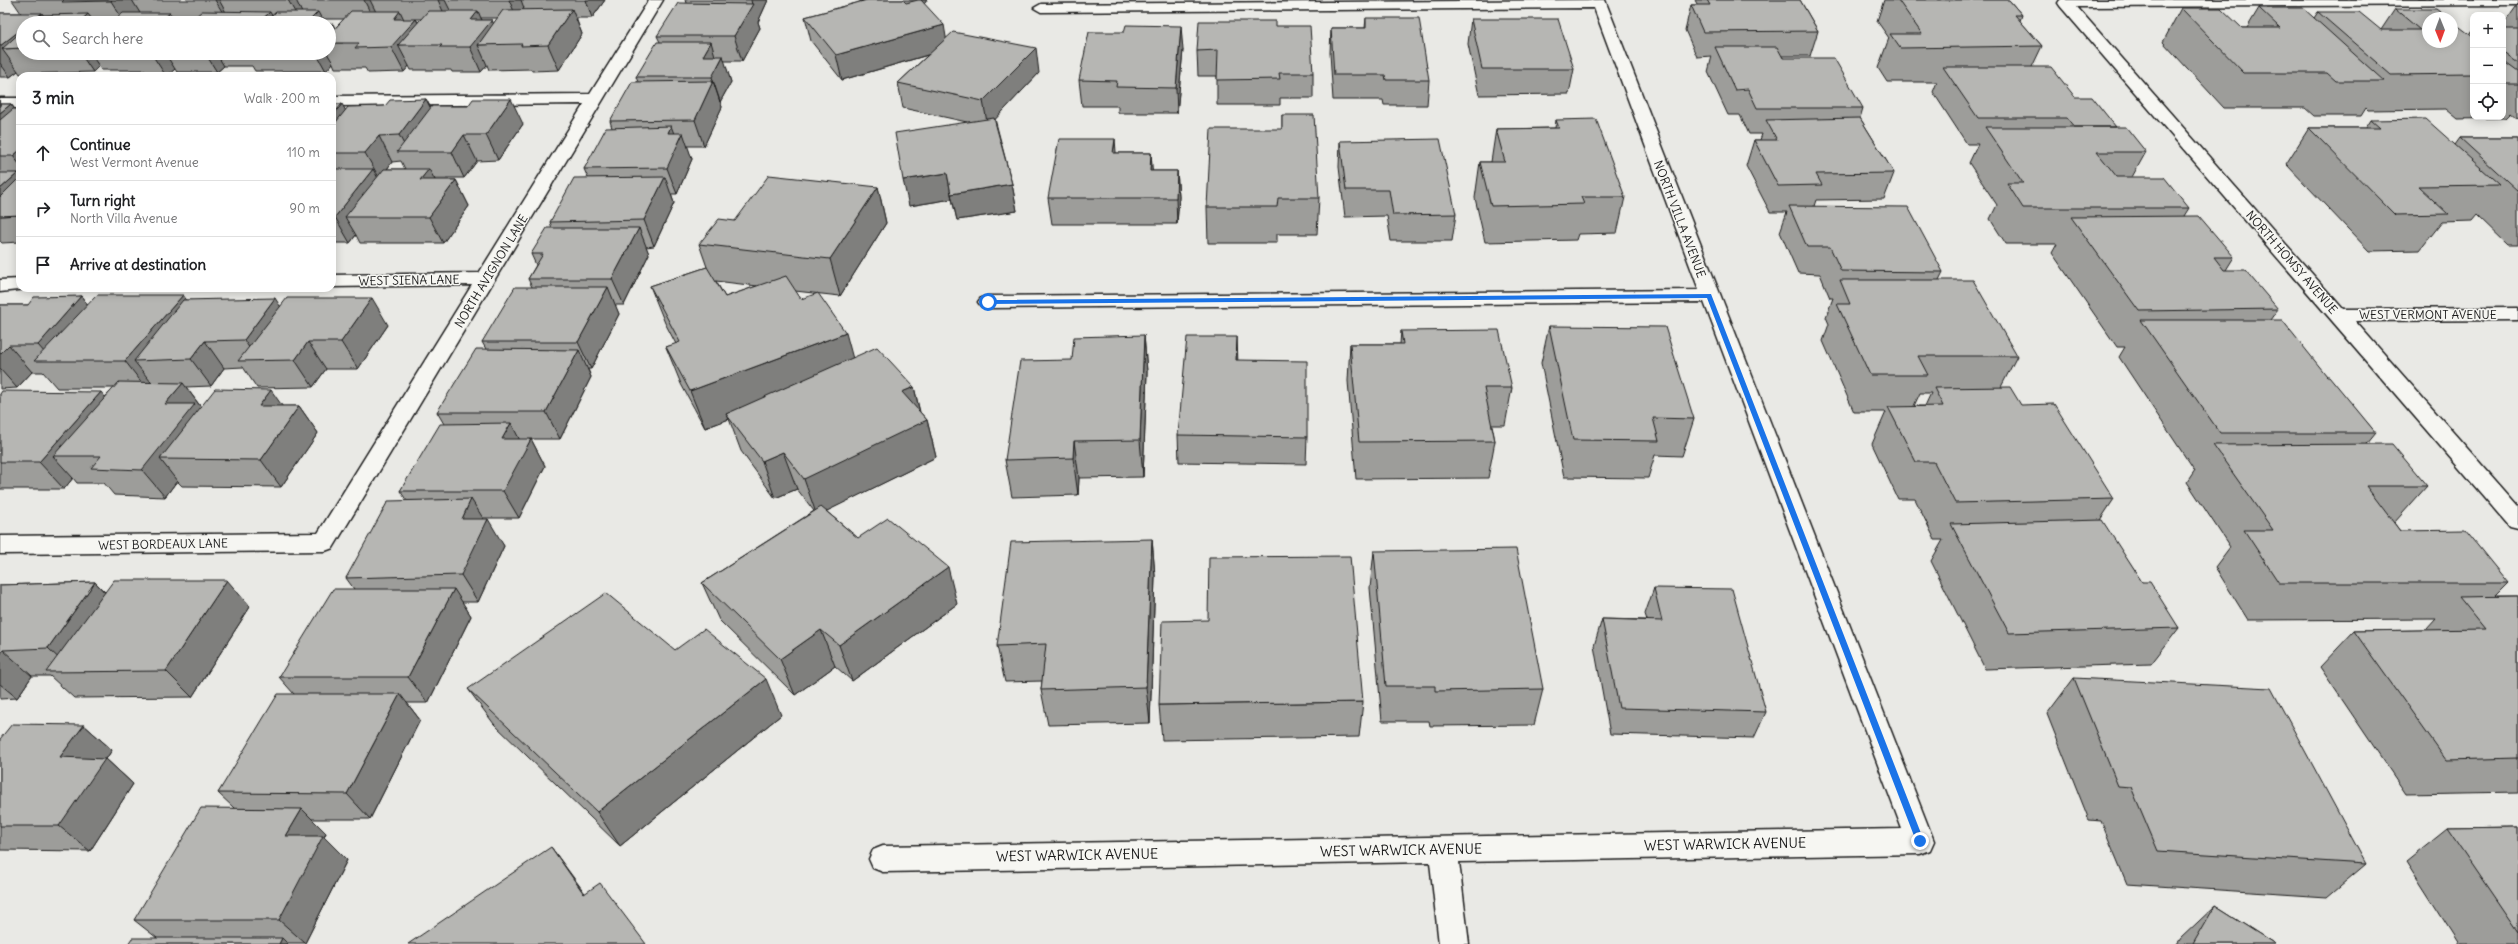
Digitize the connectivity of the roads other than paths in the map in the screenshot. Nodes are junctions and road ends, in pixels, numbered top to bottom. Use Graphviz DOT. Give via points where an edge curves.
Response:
graph roads {
  1 [pos="656,0"];
  2 [pos="2518,1"];
  3 [pos="1599,2"];
  4 [pos="1041,8"];
  5 [pos="596,99"];
  6 [pos="336,101"];
  7 [pos="0,103"];
  8 [pos="16,103"];
  9 [pos="486,279"];
  10 [pos="336,281"];
  11 [pos="16,285"];
  12 [pos="0,286"];
  13 [pos="1709,296"];
  14 [pos="988,302"];
  15 [pos="2518,314"];
  16 [pos="2339,315"];
  17 [pos="2518,521"];
  18 [pos="325,542"];
  19 [pos="0,545"];
  20 [pos="1920,841"];
  21 [pos="1443,849"];
  22 [pos="883,859"];
  23 [pos="1454,944"];
  1 -- 5 [label="street, NORTH AVIGNON LANE"];
  2 -- 16 [label="street, NORTH HOMSY AVENUE" via="2065,3"];
  3 -- 4 [label="street"];
  3 -- 13 [label="street, NORTH VILLA AVENUE"];
  5 -- 6 [label="street"];
  5 -- 9 [label="street, NORTH AVIGNON LANE"];
  7 -- 8 [label="street"];
  9 -- 10 [label="street, WEST SIENA LANE"];
  9 -- 18 [label="street, NORTH AVIGNON LANE"];
  11 -- 12 [label="street"];
  13 -- 14 [label="street"];
  13 -- 20 [label="street, NORTH VILLA AVENUE"];
  15 -- 16 [label="street, WEST VERMONT AVENUE"];
  16 -- 17 [label="street, NORTH HOMSY AVENUE"];
  18 -- 19 [label="street, WEST BORDEAUX LANE"];
  20 -- 21 [label="street, WEST WARWICK AVENUE"];
  21 -- 22 [label="street, WEST WARWICK AVENUE"];
  21 -- 23 [label="street"];
}
